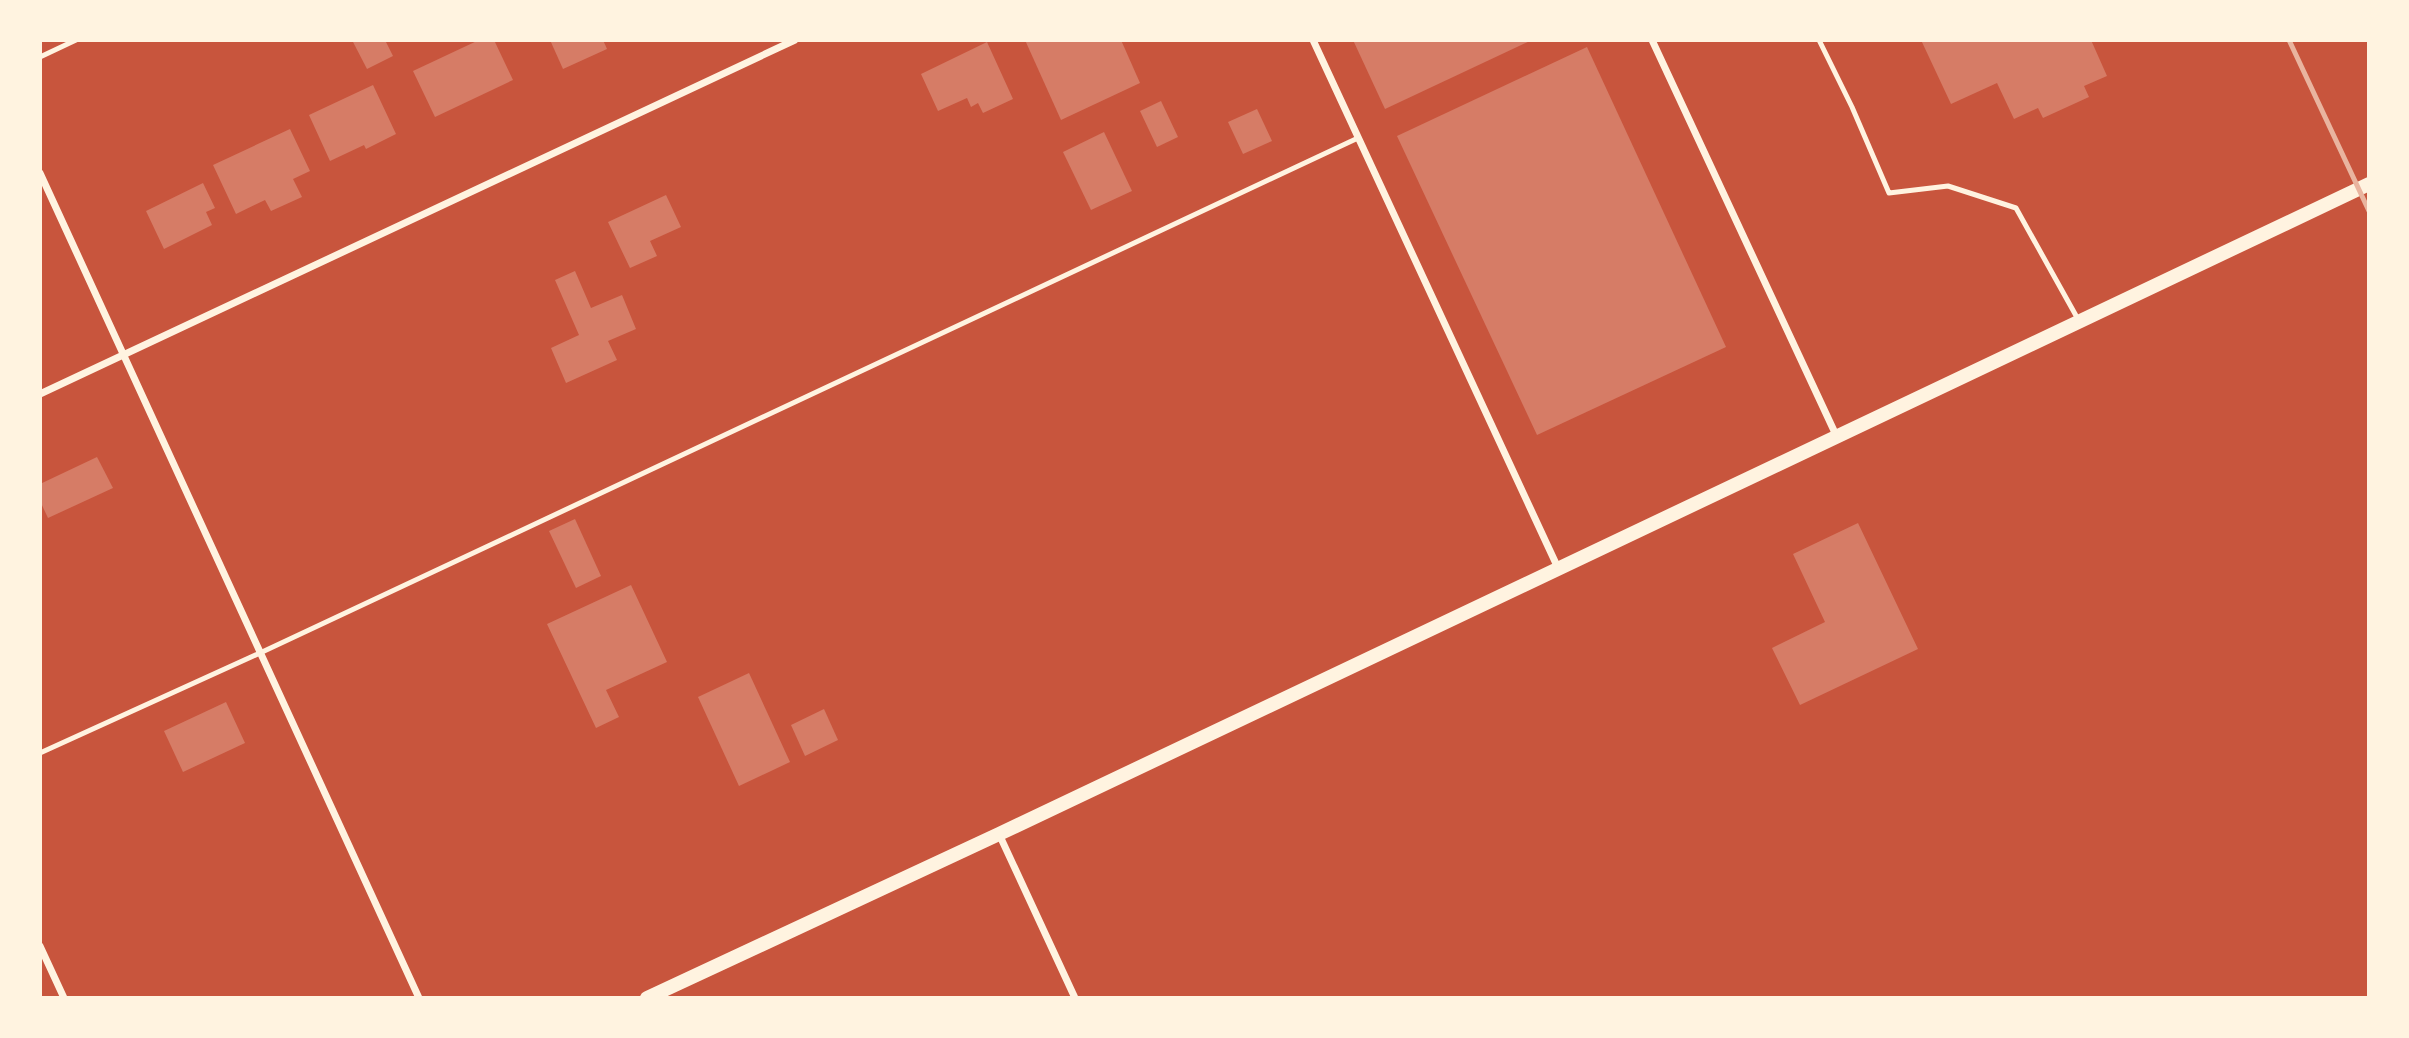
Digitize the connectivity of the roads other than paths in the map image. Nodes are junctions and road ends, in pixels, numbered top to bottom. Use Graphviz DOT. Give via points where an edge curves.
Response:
graph roads {
  1 [pos="76,40"];
  2 [pos="795,40"];
  3 [pos="1313,40"];
  4 [pos="1653,40"];
  5 [pos="1819,40"];
  6 [pos="40,57"];
  7 [pos="1358,138"];
  8 [pos="40,173"];
  9 [pos="2369,184"];
  10 [pos="2079,321"];
  11 [pos="124,356"];
  12 [pos="40,394"];
  13 [pos="1836,435"];
  14 [pos="1559,569"];
  15 [pos="260,653"];
  16 [pos="40,753"];
  17 [pos="999,834"];
  18 [pos="40,946"];
  19 [pos="64,998"];
  20 [pos="419,998"];
  21 [pos="647,998"];
  22 [pos="1075,998"];
  1 -- 6 [label="lane"];
  2 -- 11 [label="street"];
  3 -- 7 [label="street"];
  4 -- 13 [label="street"];
  5 -- 10 [label="lane" via="1889,193 1948,186 2016,208"];
  7 -- 14 [label="street"];
  7 -- 15 [label="lane"];
  8 -- 11 [label="street"];
  9 -- 10 [label="main road"];
  10 -- 13 [label="main road"];
  11 -- 12 [label="street"];
  11 -- 15 [label="street"];
  13 -- 14 [label="main road"];
  14 -- 17 [label="main road"];
  15 -- 16 [label="lane"];
  15 -- 20 [label="street"];
  17 -- 21 [label="main road"];
  17 -- 22 [label="street"];
  18 -- 19 [label="street"];
}
